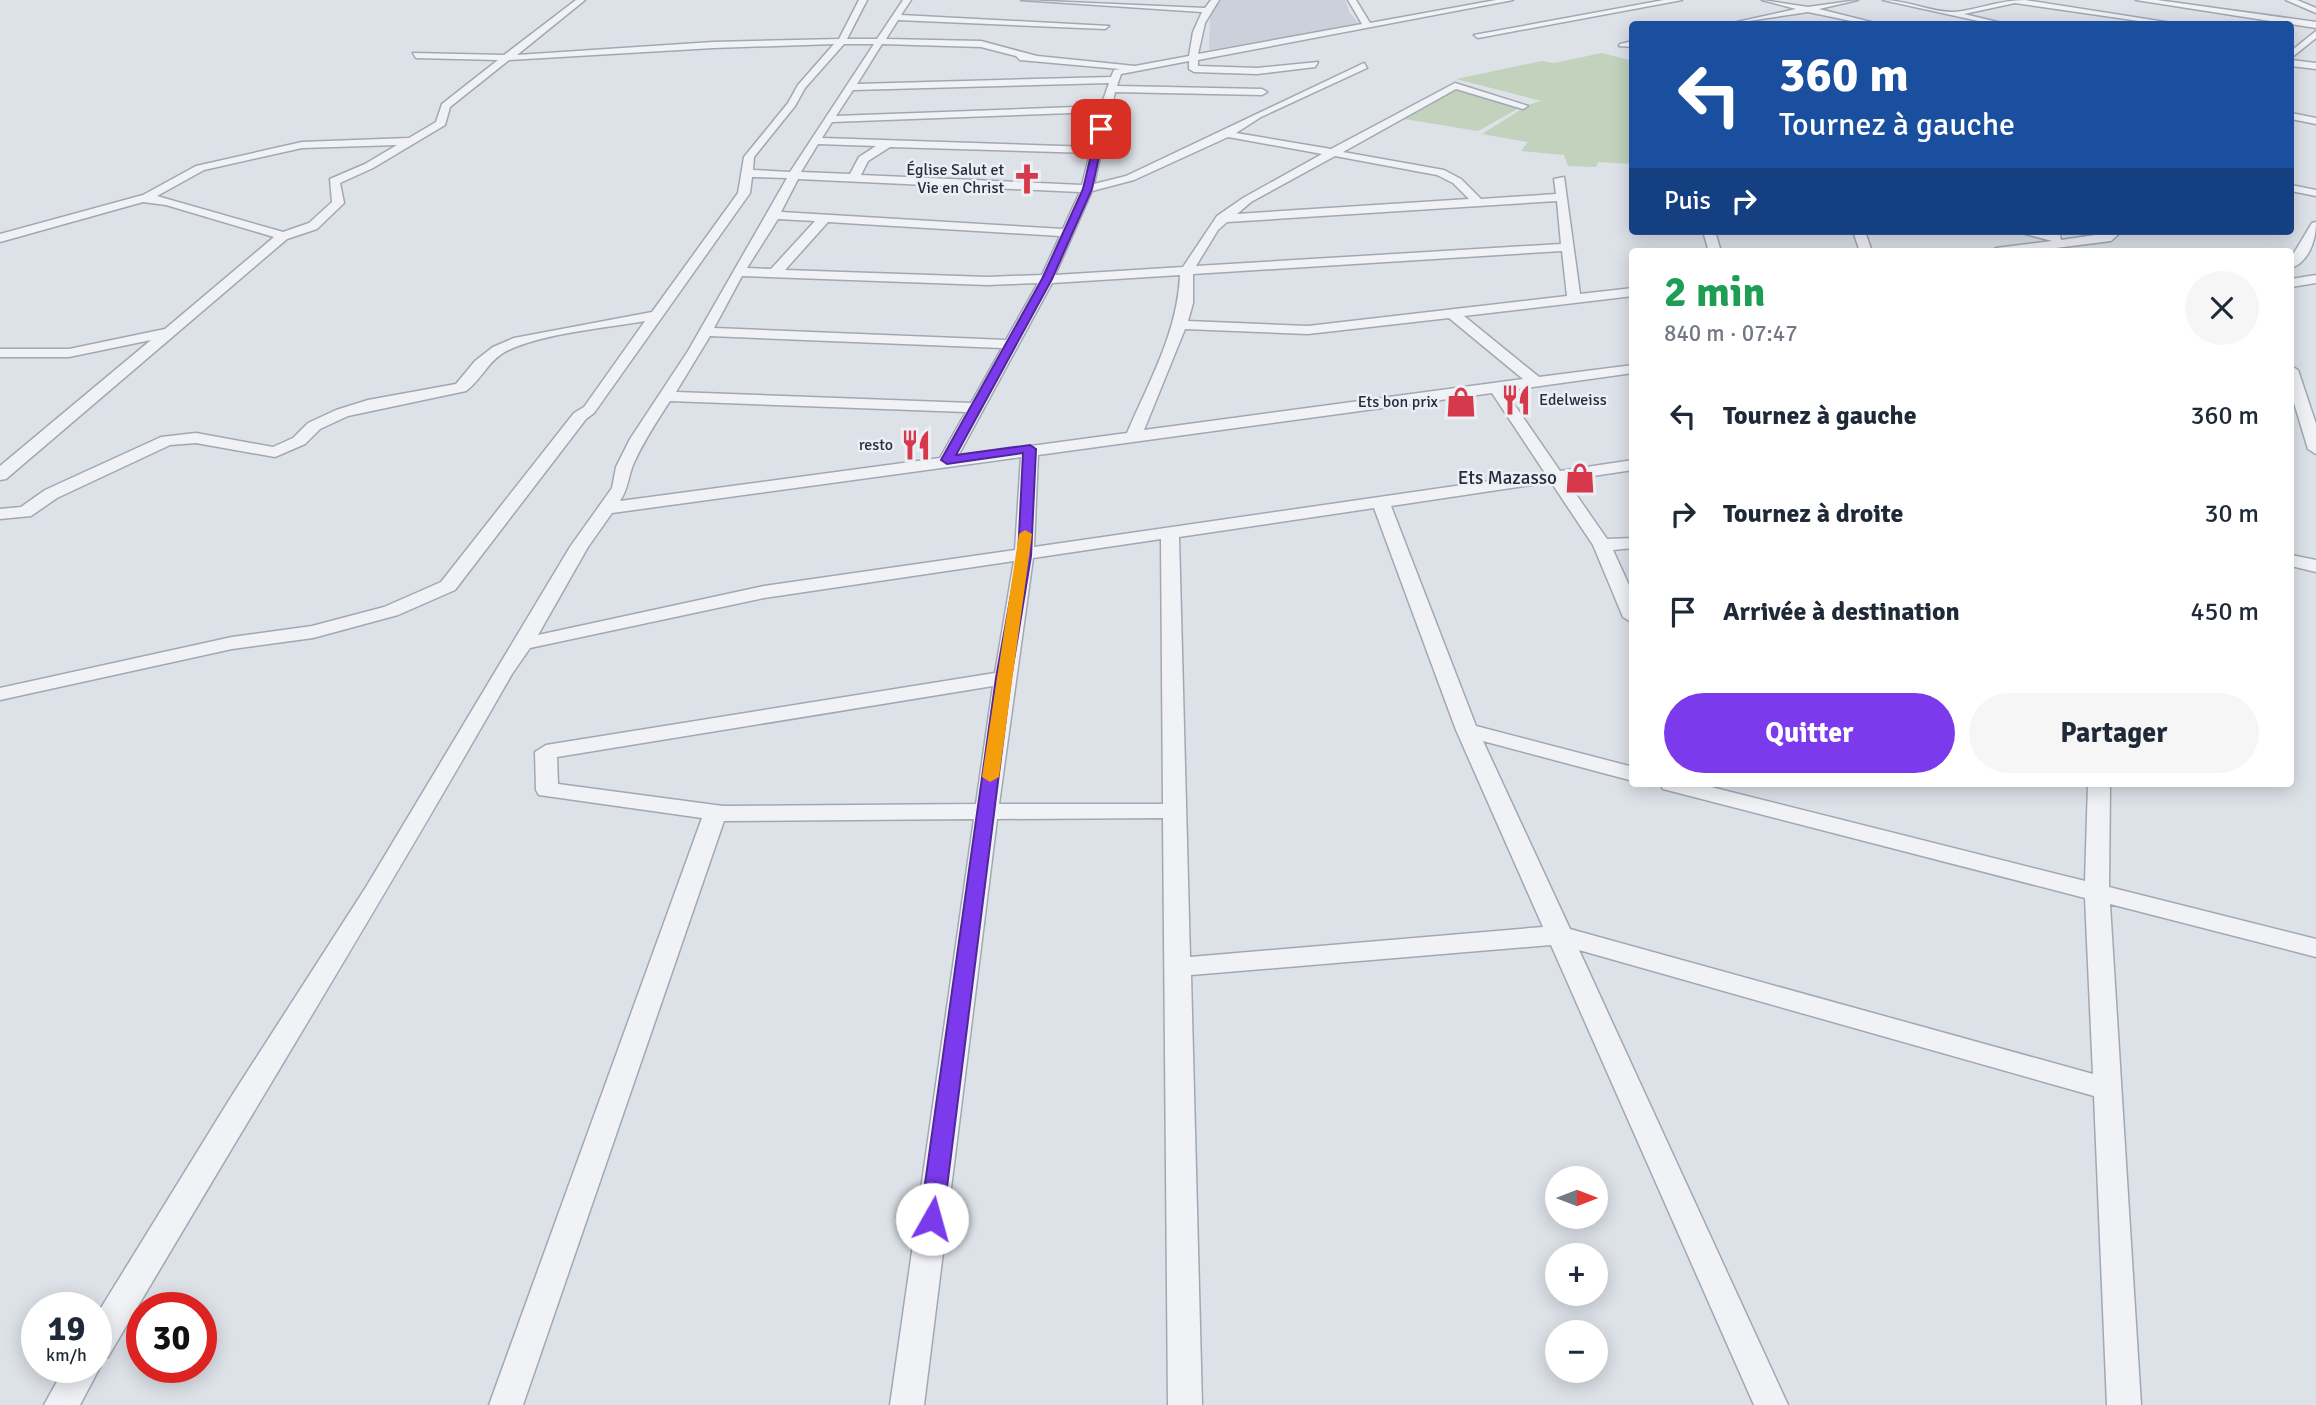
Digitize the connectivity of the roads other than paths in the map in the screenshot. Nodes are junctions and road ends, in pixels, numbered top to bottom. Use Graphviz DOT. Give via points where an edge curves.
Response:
graph roads {
  1 [pos="582,0"];
  2 [pos="863,0"];
  3 [pos="1025,0"];
  4 [pos="1215,0"];
  5 [pos="1352,0"];
  6 [pos="1444,0"];
  7 [pos="1509,0"];
  8 [pos="1599,0"];
  9 [pos="1678,0"];
  10 [pos="1766,0"];
  11 [pos="1854,0"];
  12 [pos="1887,0"];
  13 [pos="2017,0"];
  14 [pos="2140,0"];
  15 [pos="2273,0"];
  16 [pos="1077,1"];
  17 [pos="2294,2"];
  18 [pos="1114,5"];
  19 [pos="902,9"];
  20 [pos="1450,9"];
  21 [pos="1808,9"];
  22 [pos="1205,10"];
  23 [pos="1610,11"];
  24 [pos="2220,11"];
  25 [pos="2316,11"];
  26 [pos="1952,14"];
  27 [pos="2207,19"];
  28 [pos="1757,21"];
  29 [pos="1862,21"];
  30 [pos="1987,21"];
  31 [pos="2147,21"];
  32 [pos="2289,21"];
  33 [pos="2294,22"];
  34 [pos="1367,25"];
  35 [pos="2316,25"];
  36 [pos="1105,26"];
  37 [pos="2316,34"];
  38 [pos="1478,35"];
  39 [pos="1103,38"];
  40 [pos="842,41"];
  41 [pos="881,43"];
  42 [pos="905,44"];
  43 [pos="1101,51"];
  44 [pos="2294,52"];
  45 [pos="416,55"];
  46 [pos="963,55"];
  47 [pos="987,56"];
  48 [pos="1193,57"];
  49 [pos="505,58"];
  50 [pos="1035,58"];
  51 [pos="1103,63"];
  52 [pos="2294,63"];
  53 [pos="1315,64"];
  54 [pos="1364,66"];
  55 [pos="2316,66"];
  56 [pos="1136,68"];
  57 [pos="1257,71"];
  58 [pos="1115,80"];
  59 [pos="852,87"];
  60 [pos="1262,92"];
  61 [pos="1523,106"];
  62 [pos="1105,109"];
  63 [pos="1257,114"];
  64 [pos="2294,117"];
  65 [pos="829,119"];
  66 [pos="2316,121"];
  67 [pos="1227,134"];
  68 [pos="411,141"];
  69 [pos="817,141"];
  70 [pos="890,142"];
  71 [pos="1097,150"];
  72 [pos="1332,154"];
  73 [pos="747,173"];
  74 [pos="795,176"];
  75 [pos="854,178"];
  76 [pos="1560,179"];
  77 [pos="1087,189"];
  78 [pos="2294,189"];
  79 [pos="2316,193"];
  80 [pos="1562,197"];
  81 [pos="139,199"];
  82 [pos="1478,202"];
  83 [pos="773,215"];
  84 [pos="1221,219"];
  85 [pos="823,220"];
  86 [pos="2316,226"];
  87 [pos="1066,233"];
  88 [pos="2041,235"];
  89 [pos="2113,235"];
  90 [pos="283,236"];
  91 [pos="0,237"];
  92 [pos="2079,242"];
  93 [pos="1566,247"];
  94 [pos="2029,248"];
  95 [pos="2294,261"];
  96 [pos="1186,270"];
  97 [pos="739,272"];
  98 [pos="775,273"];
  99 [pos="1047,279"];
  100 [pos="2316,279"];
  101 [pos="2294,283"];
  102 [pos="1629,292"];
  103 [pos="1574,299"];
  104 [pos="1453,314"];
  105 [pos="656,315"];
  106 [pos="1180,325"];
  107 [pos="171,331"];
  108 [pos="705,332"];
  109 [pos="1011,344"];
  110 [pos="0,353"];
  111 [pos="1629,369"];
  112 [pos="2294,375"];
  113 [pos="1534,381"];
  114 [pos="1496,388"];
  115 [pos="666,396"];
  116 [pos="2308,399"];
  117 [pos="975,408"];
  118 [pos="2299,421"];
  119 [pos="1134,435"];
  120 [pos="1030,449"];
  121 [pos="2316,449"];
  122 [pos="947,460"];
  123 [pos="1629,466"];
  124 [pos="0,475"];
  125 [pos="1557,477"];
  126 [pos="1381,503"];
  127 [pos="607,508"];
  128 [pos="0,514"];
  129 [pos="1170,535"];
  130 [pos="1629,543"];
  131 [pos="1602,545"];
  132 [pos="1024,556"];
  133 [pos="2294,562"];
  134 [pos="2316,566"];
  135 [pos="1629,608"];
  136 [pos="523,643"];
  137 [pos="1003,678"];
  138 [pos="0,694"];
  139 [pos="1467,730"];
  140 [pos="1629,773"];
  141 [pos="1692,787"];
  142 [pos="2099,787"];
  143 [pos="1735,793"];
  144 [pos="1174,811"];
  145 [pos="985,812"];
  146 [pos="723,813"];
  147 [pos="2097,894"];
  148 [pos="1557,935"];
  149 [pos="2316,948"];
  150 [pos="1178,967"];
  151 [pos="2107,1089"];
  152 [pos="112,1319"];
  153 [pos="74,1383"];
  154 [pos="61,1405"];
  155 [pos="506,1405"];
  156 [pos="907,1405"];
  157 [pos="1185,1405"];
  158 [pos="1771,1405"];
  159 [pos="2124,1405"];
  1 -- 49 [label="street"];
  2 -- 40 [label="street"];
  3 -- 16 [label="street"];
  4 -- 22 [label="street"];
  5 -- 34 [label="street"];
  6 -- 20 [label="street"];
  7 -- 20 [label="street"];
  8 -- 23 [label="street"];
  9 -- 23 [label="street"];
  10 -- 21 [label="street"];
  11 -- 21 [label="street"];
  12 -- 26 [label="street"];
  13 -- 26 [label="street"];
  13 -- 31 [label="street"];
  14 -- 24 [label="street"];
  15 -- 17 [label="street"];
  16 -- 18 [label="street"];
  17 -- 25 [label="street"];
  18 -- 22 [label="street"];
  18 -- 36 [label="street"];
  19 -- 36 [label="street"];
  19 -- 41 [label="street"];
  20 -- 34 [label="street"];
  21 -- 28 [label="street"];
  21 -- 29 [label="street"];
  22 -- 48 [label="street"];
  23 -- 38 [label="street"];
  24 -- 27 [label="street"];
  24 -- 32 [label="street"];
  26 -- 30 [label="street"];
  33 -- 35 [label="street"];
  34 -- 48 [label="street"];
  36 -- 39 [label="street"];
  37 -- 44 [label="street"];
  40 -- 41 [label="street"];
  40 -- 49 [label="street"];
  40 -- 73 [label="street" via="777,119 749,158"];
  41 -- 42 [label="street"];
  41 -- 59 [label="street"];
  42 -- 46 [label="street" via="915,50"];
  42 -- 50 [label="street" via="981,44"];
  43 -- 51 [label="street"];
  45 -- 49 [label="street"];
  47 -- 50 [label="street"];
  48 -- 56 [label="street"];
  48 -- 57 [label="street" via="1194,69"];
  49 -- 68 [label="street" via="445,106 441,123"];
  50 -- 51 [label="street"];
  51 -- 56 [label="street"];
  51 -- 58 [label="street"];
  52 -- 55 [label="street"];
  53 -- 57 [label="street"];
  54 -- 63 [label="street"];
  56 -- 58 [label="street"];
  57 -- 60 [label="street"];
  58 -- 59 [label="street"];
  58 -- 60 [label="street"];
  58 -- 62 [label="street"];
  59 -- 65 [label="street"];
  60 -- 63 [label="street"];
  61 -- 72 [label="street" via="1455,86"];
  62 -- 65 [label="street"];
  62 -- 71 [label="street"];
  63 -- 67 [label="street"];
  64 -- 66 [label="street"];
  65 -- 69 [label="street"];
  67 -- 72 [label="street"];
  67 -- 77 [label="street" via="1130,178"];
  68 -- 81 [label="street" via="302,145 200,167"];
  68 -- 90 [label="street" via="334,181 338,203 313,226"];
  69 -- 70 [label="street"];
  69 -- 74 [label="street"];
  70 -- 71 [label="street"];
  70 -- 75 [label="street" via="863,159"];
  71 -- 77 [label="street"];
  72 -- 82 [label="street" via="1440,172"];
  72 -- 84 [label="street"];
  73 -- 74 [label="street"];
  73 -- 105 [label="street" via="744,194"];
  74 -- 75 [label="street"];
  74 -- 83 [label="street"];
  75 -- 77 [label="street"];
  76 -- 80 [label="street"];
  77 -- 87 [label="street"];
  78 -- 79 [label="street"];
  80 -- 82 [label="street"];
  80 -- 93 [label="street"];
  81 -- 90 [label="street" via="163,199"];
  81 -- 91 [label="street"];
  82 -- 84 [label="street"];
  83 -- 85 [label="street"];
  83 -- 97 [label="street"];
  84 -- 96 [label="street"];
  85 -- 87 [label="street"];
  85 -- 98 [label="street"];
  86 -- 95 [label="street"];
  87 -- 99 [label="street"];
  88 -- 92 [label="street"];
  89 -- 92 [label="street"];
  90 -- 107 [label="street"];
  92 -- 94 [label="street"];
  93 -- 96 [label="street"];
  93 -- 103 [label="street"];
  96 -- 99 [label="street"];
  96 -- 106 [label="street" via="1186,303"];
  97 -- 98 [label="street"];
  97 -- 108 [label="street"];
  98 -- 99 [label="street"];
  99 -- 109 [label="street"];
  100 -- 101 [label="street"];
  102 -- 103 [label="street"];
  103 -- 104 [label="street"];
  104 -- 106 [label="street" via="1308,330"];
  104 -- 113 [label="street"];
  105 -- 128 [label="street" via="519,341 480,364 461,388 342,413 275,452 196,438 167,440 51,494 25,512"];
  105 -- 138 [label="street" via="589,410 448,586 391,611 313,632 232,643"];
  106 -- 119 [label="street"];
  107 -- 110 [label="street" via="69,353"];
  107 -- 124 [label="street"];
  108 -- 109 [label="street"];
  108 -- 115 [label="street"];
  109 -- 117 [label="street"];
  111 -- 113 [label="street"];
  112 -- 116 [label="street"];
  113 -- 114 [label="street"];
  114 -- 119 [label="street"];
  114 -- 125 [label="street"];
  115 -- 117 [label="street"];
  115 -- 127 [label="street" via="638,439 620,488"];
  116 -- 118 [label="street"];
  117 -- 122 [label="street"];
  118 -- 121 [label="street"];
  119 -- 120 [label="street"];
  120 -- 122 [label="street"];
  120 -- 132 [label="street"];
  122 -- 127 [label="street"];
  123 -- 125 [label="street"];
  125 -- 126 [label="street"];
  125 -- 131 [label="street"];
  126 -- 129 [label="street"];
  126 -- 139 [label="street"];
  127 -- 136 [label="street"];
  129 -- 132 [label="street"];
  129 -- 144 [label="street"];
  130 -- 131 [label="street"];
  131 -- 135 [label="street"];
  132 -- 136 [label="street" via="764,592"];
  132 -- 137 [label="street"];
  133 -- 134 [label="street"];
  136 -- 152 [label="street"];
  137 -- 145 [label="street"];
  137 -- 146 [label="street" via="546,752 547,790"];
  139 -- 140 [label="street"];
  139 -- 148 [label="street"];
  141 -- 143 [label="street"];
  142 -- 147 [label="street"];
  143 -- 147 [label="street"];
  144 -- 145 [label="street"];
  144 -- 150 [label="street"];
  145 -- 146 [label="street"];
  145 -- 156 [label="street"];
  146 -- 155 [label="street" via="714,817"];
  147 -- 149 [label="street"];
  147 -- 151 [label="street"];
  148 -- 150 [label="street"];
  148 -- 151 [label="street"];
  148 -- 158 [label="street"];
  150 -- 157 [label="street"];
  151 -- 159 [label="street"];
  153 -- 154 [label="street"];
}
